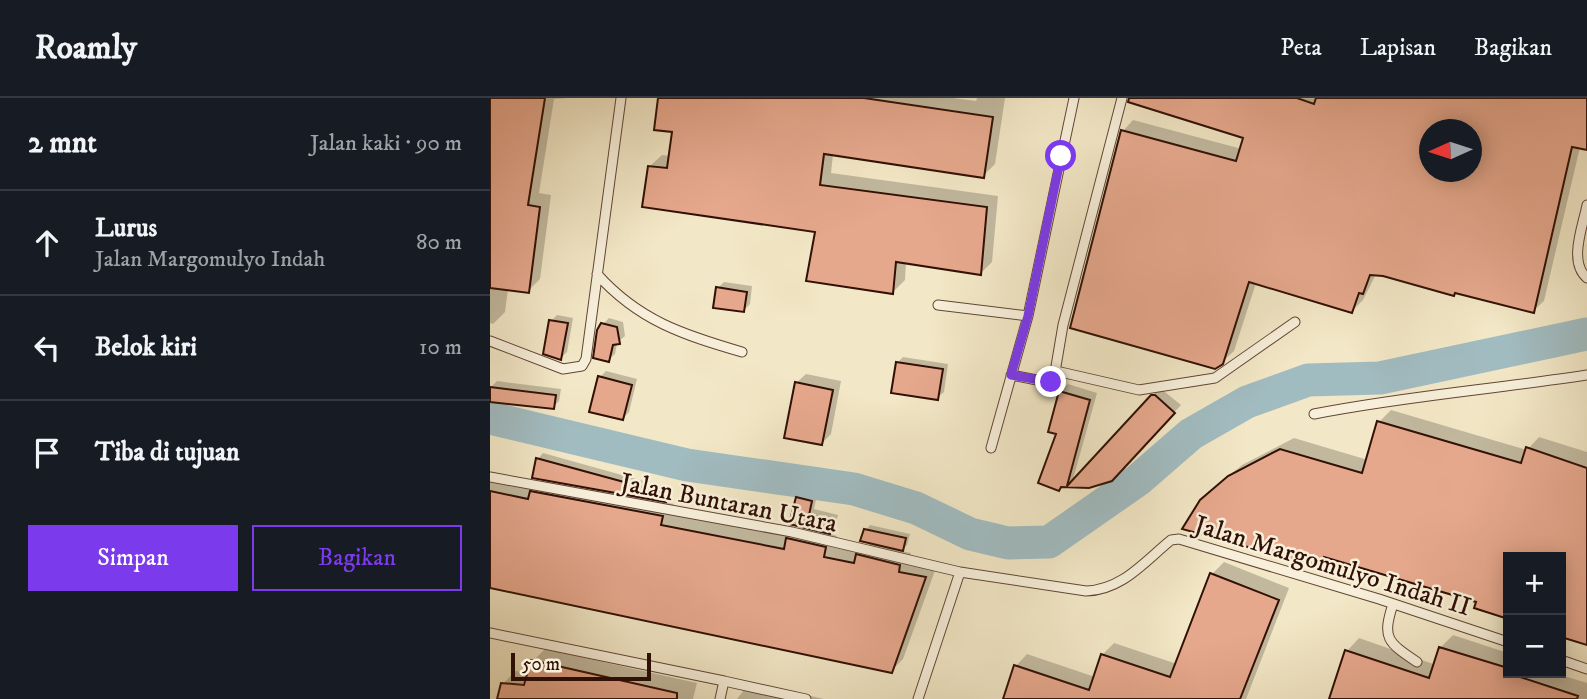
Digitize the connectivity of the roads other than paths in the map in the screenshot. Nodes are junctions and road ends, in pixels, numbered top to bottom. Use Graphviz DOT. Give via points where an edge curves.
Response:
graph roads {
  1 [pos="621,98"];
  2 [pos="1074,98"];
  3 [pos="1122,98"];
  4 [pos="1587,205"];
  5 [pos="597,274"];
  6 [pos="1587,278"];
  7 [pos="938,305"];
  8 [pos="1028,316"];
  9 [pos="1295,322"];
  10 [pos="490,341"];
  11 [pos="742,352"];
  12 [pos="1056,371"];
  13 [pos="1011,375"];
  14 [pos="1587,375"];
  15 [pos="1314,414"];
  16 [pos="991,448"];
  17 [pos="490,477"];
  18 [pos="960,572"];
  19 [pos="1393,604"];
  20 [pos="490,634"];
  21 [pos="1503,640"];
  22 [pos="1417,662"];
  23 [pos="1566,662"];
  24 [pos="1587,668"];
  25 [pos="724,681"];
  26 [pos="720,699"];
  27 [pos="806,699"];
  28 [pos="918,699"];
  1 -- 5 [label="lane"];
  2 -- 8 [label="lane"];
  3 -- 12 [label="lane" via="1063,326"];
  4 -- 6 [label="lane" via="1577,260 1579,271"];
  5 -- 10 [label="lane" via="582,366 563,369"];
  5 -- 11 [label="lane" via="656,323"];
  7 -- 8 [label="lane"];
  8 -- 13 [label="lane"];
  9 -- 12 [label="lane" via="1215,378 1139,390"];
  12 -- 13 [label="lane" via="1051,382"];
  13 -- 16 [label="lane"];
  14 -- 15 [label="lane" via="1484,391 1392,398"];
  17 -- 18 [label="lane, Jalan Buntaran Utara" via="792,532"];
  18 -- 19 [label="lane, Jalan Margomulyo Indah II" via="1102,590 1118,585 1171,540 1179,539"];
  18 -- 28 [label="lane"];
  19 -- 21 [label="lane, Jalan Margomulyo Indah II"];
  19 -- 22 [label="lane" via="1385,629 1388,639"];
  20 -- 25 [label="lane"];
  23 -- 24 [label="lane"];
  25 -- 26 [label="lane"];
  25 -- 27 [label="lane"];
}
